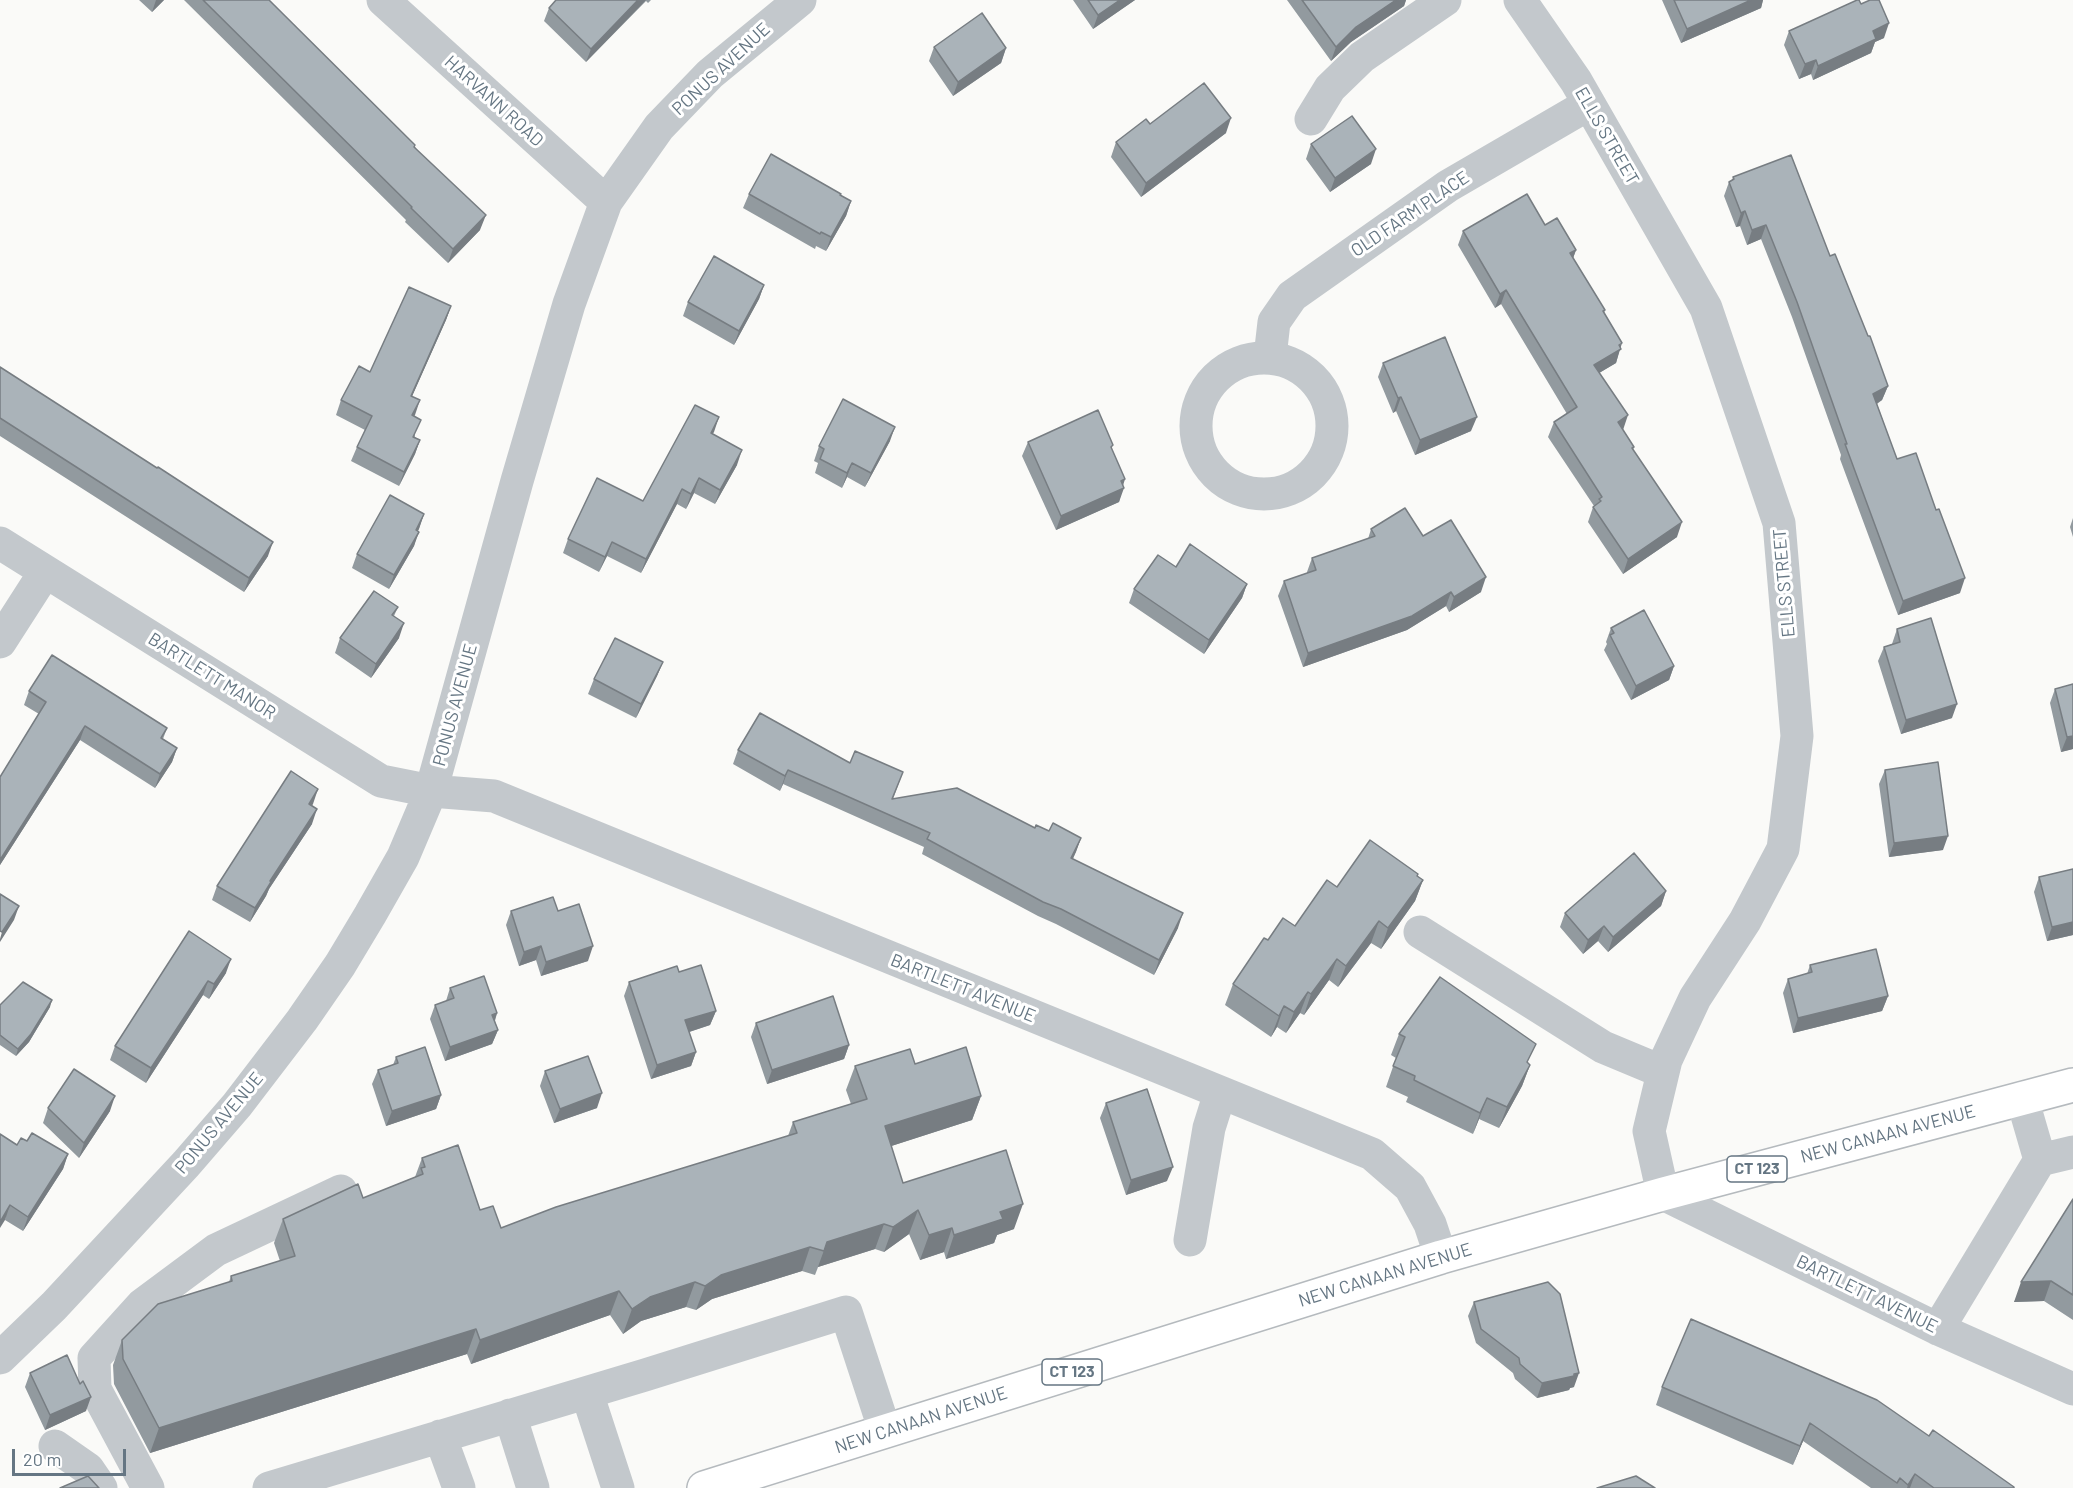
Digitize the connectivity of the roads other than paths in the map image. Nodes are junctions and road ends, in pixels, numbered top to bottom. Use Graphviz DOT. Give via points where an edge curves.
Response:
graph roads {
  1 [pos="383,0"];
  2 [pos="800,0"];
  3 [pos="1445,0"];
  4 [pos="1520,0"];
  5 [pos="1589,104"];
  6 [pos="1311,119"];
  7 [pos="606,202"];
  8 [pos="1270,357"];
  9 [pos="0,543"];
  10 [pos="45,572"];
  11 [pos="0,642"];
  12 [pos="431,791"];
  13 [pos="1420,932"];
  14 [pos="1663,1072"];
  15 [pos="2073,1085"];
  16 [pos="1220,1093"];
  17 [pos="2022,1098"];
  18 [pos="2073,1152"];
  19 [pos="2040,1160"];
  20 [pos="341,1191"];
  21 [pos="1663,1194"];
  22 [pos="1190,1240"];
  23 [pos="1441,1257"];
  24 [pos="1938,1329"];
  25 [pos="0,1358"];
  26 [pos="2073,1389"];
  27 [pos="587,1393"];
  28 [pos="510,1415"];
  29 [pos="885,1431"];
  30 [pos="440,1437"];
  31 [pos="55,1446"];
  32 [pos="101,1488"];
  33 [pos="148,1488"];
  34 [pos="269,1488"];
  35 [pos="459,1488"];
  36 [pos="533,1488"];
  37 [pos="618,1488"];
  38 [pos="704,1488"];
  1 -- 7 [label="street, HARVANN ROAD"];
  2 -- 7 [label="street, PONUS AVENUE" via="710,74 659,127"];
  3 -- 6 [label="street" via="1362,57 1330,88"];
  4 -- 5 [label="street, ELLS STREET"];
  5 -- 8 [label="street, OLD FARM PLACE" via="1448,186 1292,296 1274,322"];
  5 -- 14 [label="street, ELLS STREET" via="1706,308 1779,523 1797,736 1783,849 1745,921 1695,998"];
  7 -- 12 [label="street, PONUS AVENUE" via="569,304"];
  8 -- 8 [label="street" via="1243,360 1220,374 1203,395 1196,420 1198,447 1211,470 1232,487 1258,494 1285,491 1308,478 1324,457 1332,431 1329,405 1316,382 1295,365"];
  9 -- 10 [label="street, BARTLETT MANOR"];
  10 -- 11 [label="street"];
  10 -- 12 [label="street, BARTLETT MANOR" via="381,782"];
  12 -- 16 [label="street, BARTLETT AVENUE" via="494,796"];
  12 -- 25 [label="street, PONUS AVENUE" via="403,857 340,965 302,1020 186,1164"];
  13 -- 14 [label="street" via="1603,1047"];
  14 -- 21 [label="street, ELLS STREET" via="1649,1131"];
  15 -- 17 [label="main road, NEW CANAAN AVENUE / CT 123"];
  16 -- 22 [label="street" via="1209,1128"];
  16 -- 23 [label="street, BARTLETT AVENUE" via="1372,1154 1410,1186 1430,1224"];
  17 -- 19 [label="street"];
  17 -- 21 [label="main road, NEW CANAAN AVENUE / CT 123"];
  18 -- 19 [label="street"];
  19 -- 24 [label="street"];
  20 -- 33 [label="street" via="216,1250 142,1305 94,1358 95,1389"];
  21 -- 23 [label="main road, NEW CANAAN AVENUE / CT 123"];
  21 -- 24 [label="street, BARTLETT AVENUE"];
  23 -- 29 [label="main road, NEW CANAAN AVENUE / CT 123"];
  24 -- 26 [label="street, BARTLETT AVENUE"];
  27 -- 28 [label="street"];
  27 -- 29 [label="street" via="846,1312"];
  27 -- 37 [label="street"];
  28 -- 30 [label="street"];
  28 -- 36 [label="street"];
  29 -- 38 [label="main road, NEW CANAAN AVENUE / CT 123"];
  30 -- 34 [label="street"];
  30 -- 35 [label="street"];
  31 -- 32 [label="street" via="88,1469"];
}
